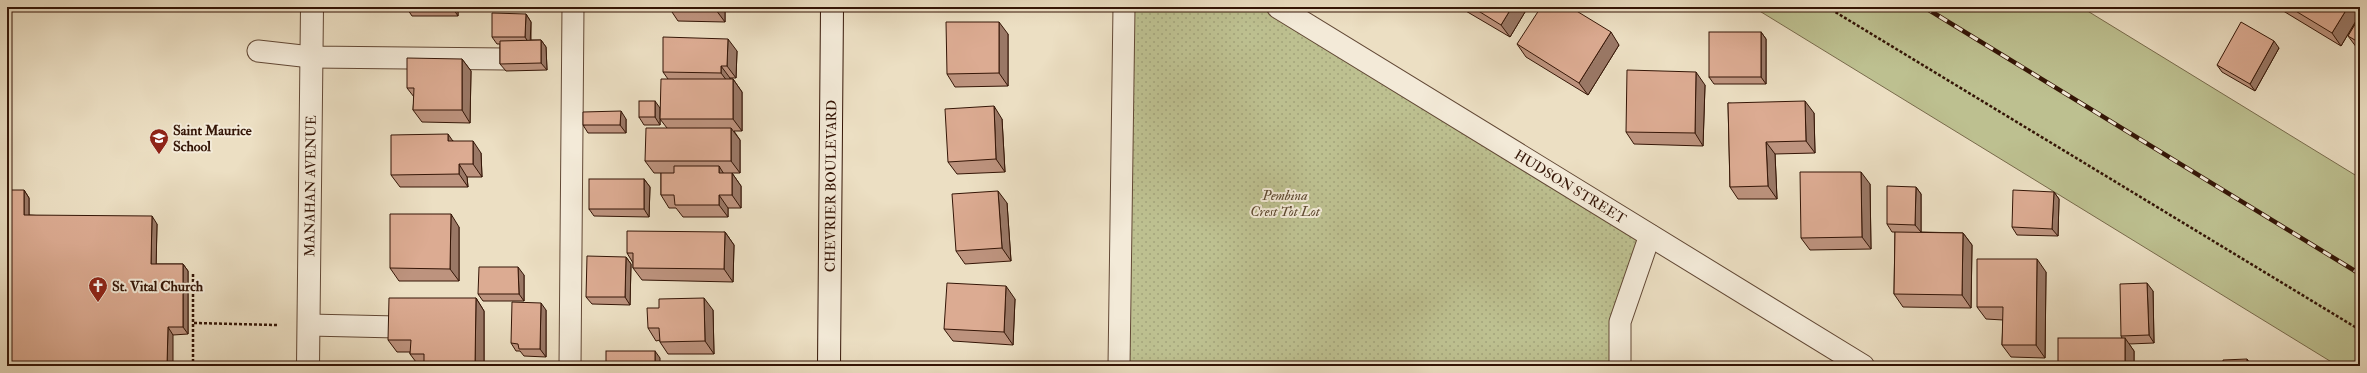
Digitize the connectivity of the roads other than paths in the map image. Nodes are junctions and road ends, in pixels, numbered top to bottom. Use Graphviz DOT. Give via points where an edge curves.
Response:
graph roads {
  1 [pos="312,7"];
  2 [pos="573,7"];
  3 [pos="832,7"];
  4 [pos="1124,7"];
  5 [pos="1278,7"];
  6 [pos="258,51"];
  7 [pos="311,57"];
  8 [pos="505,59"];
  9 [pos="1650,236"];
  10 [pos="308,325"];
  11 [pos="397,327"];
  12 [pos="308,366"];
  13 [pos="570,366"];
  14 [pos="829,366"];
  15 [pos="1119,366"];
  16 [pos="1620,366"];
  17 [pos="1863,366"];
  1 -- 7 [label="street, MANAHAN AVENUE"];
  2 -- 13 [label="lane"];
  3 -- 14 [label="street, CHEVRIER BOULEVARD"];
  4 -- 15 [label="lane"];
  5 -- 9 [label="street, HUDSON STREET"];
  6 -- 7 [label="lane"];
  7 -- 8 [label="lane"];
  7 -- 10 [label="street, MANAHAN AVENUE"];
  9 -- 16 [label="lane" via="1620,322"];
  9 -- 17 [label="street, HUDSON STREET"];
  10 -- 11 [label="lane"];
  10 -- 12 [label="street, MANAHAN AVENUE"];
}
